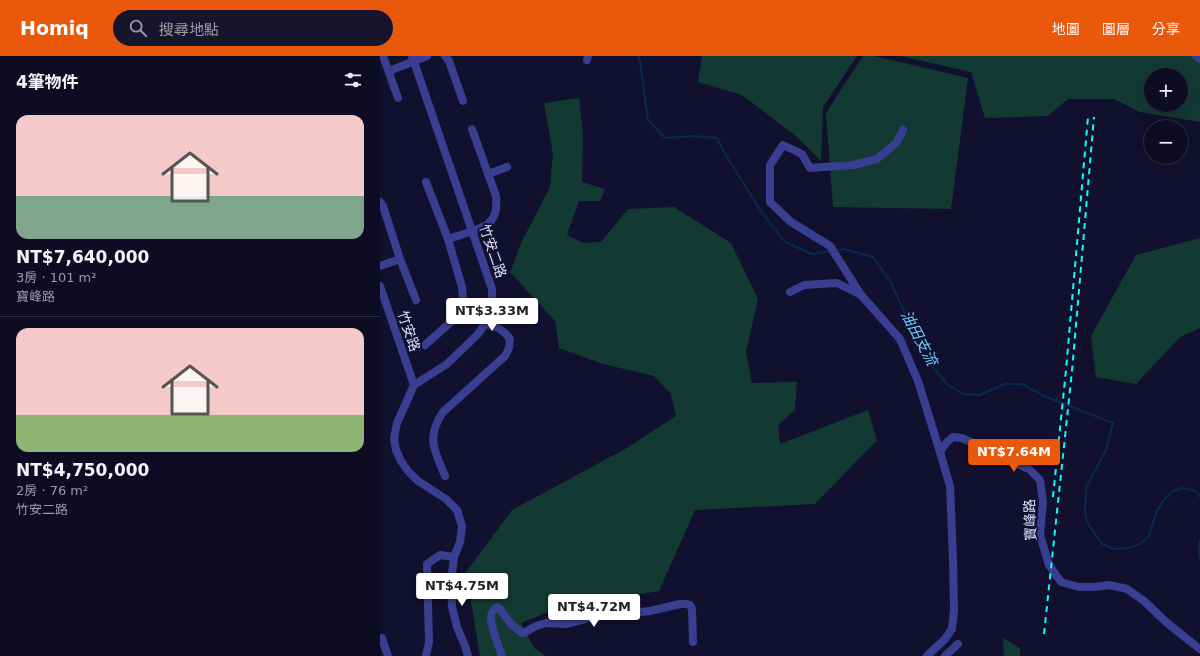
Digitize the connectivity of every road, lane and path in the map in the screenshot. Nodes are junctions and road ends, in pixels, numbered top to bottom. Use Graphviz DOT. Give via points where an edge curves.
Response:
graph roads {
  1 [pos="383,56"];
  2 [pos="427,56"];
  3 [pos="445,56"];
  4 [pos="1196,56"];
  5 [pos="413,58"];
  6 [pos="1200,59"];
  7 [pos="389,71"];
  8 [pos="398,98"];
  9 [pos="463,101"];
  10 [pos="472,129"];
  11 [pos="904,130"];
  12 [pos="507,167"];
  13 [pos="488,174"];
  14 [pos="426,182"];
  15 [pos="380,202"];
  16 [pos="473,231"];
  17 [pos="448,239"];
  18 [pos="400,259"];
  19 [pos="380,266"];
  20 [pos="380,286"];
  21 [pos="790,292"];
  22 [pos="861,295"];
  23 [pos="416,300"];
  24 [pos="485,324"];
  25 [pos="426,345"];
  26 [pos="414,385"];
  27 [pos="940,452"];
  28 [pos="444,476"];
  29 [pos="454,557"];
  30 [pos="382,638"];
  31 [pos="693,642"];
  32 [pos="958,644"];
  33 [pos="1200,649"];
  34 [pos="380,656"];
  35 [pos="387,656"];
  36 [pos="426,656"];
  37 [pos="468,656"];
  38 [pos="502,656"];
  39 [pos="927,656"];
  40 [pos="945,656"];
  1 -- 7 [label="street"];
  2 -- 5 [label="street"];
  3 -- 9 [label="street"];
  4 -- 6 [label="street"];
  5 -- 7 [label="street"];
  5 -- 16 [label="street, 竹安二路"];
  7 -- 8 [label="street"];
  10 -- 13 [label="street"];
  11 -- 22 [label="street" via="897,142 877,159 853,165 810,168 802,154 783,145 770,164 770,202 791,222 830,246"];
  12 -- 13 [label="street"];
  13 -- 16 [label="street" via="496,196 495,215 489,223"];
  14 -- 17 [label="street"];
  15 -- 18 [label="street"];
  16 -- 17 [label="street"];
  16 -- 24 [label="street, 竹安二路" via="492,289 492,300"];
  17 -- 25 [label="street" via="463,299 460,311"];
  18 -- 19 [label="street"];
  18 -- 23 [label="street"];
  20 -- 26 [label="street, 竹安路"];
  21 -- 22 [label="street" via="804,285 837,284"];
  22 -- 27 [label="street" via="900,339 918,381"];
  24 -- 26 [label="street, 竹安二路" via="446,364"];
  24 -- 28 [label="street" via="504,331 510,339 509,348 505,356 444,412 437,422 433,444"];
  26 -- 29 [label="street" via="397,423 394,438 396,450 408,471 457,510 462,526 460,542"];
  27 -- 33 [label="street, 寶峰路" via="953,437 962,438 1029,469 1040,480 1043,500 1040,535 1049,565 1061,582 1079,587 1109,585 1127,589"];
  27 -- 39 [label="street" via="950,486 954,610 952,629"];
  29 -- 36 [label="street" via="440,555 427,564 429,642"];
  29 -- 37 [label="street" via="452,607"];
  30 -- 35 [label="street"];
  31 -- 38 [label="street" via="692,609 687,604 602,616 567,624 546,623 522,633 497,607 492,611 491,619"];
  32 -- 40 [label="street"];
  34 -- 35 [label="street"];
}
